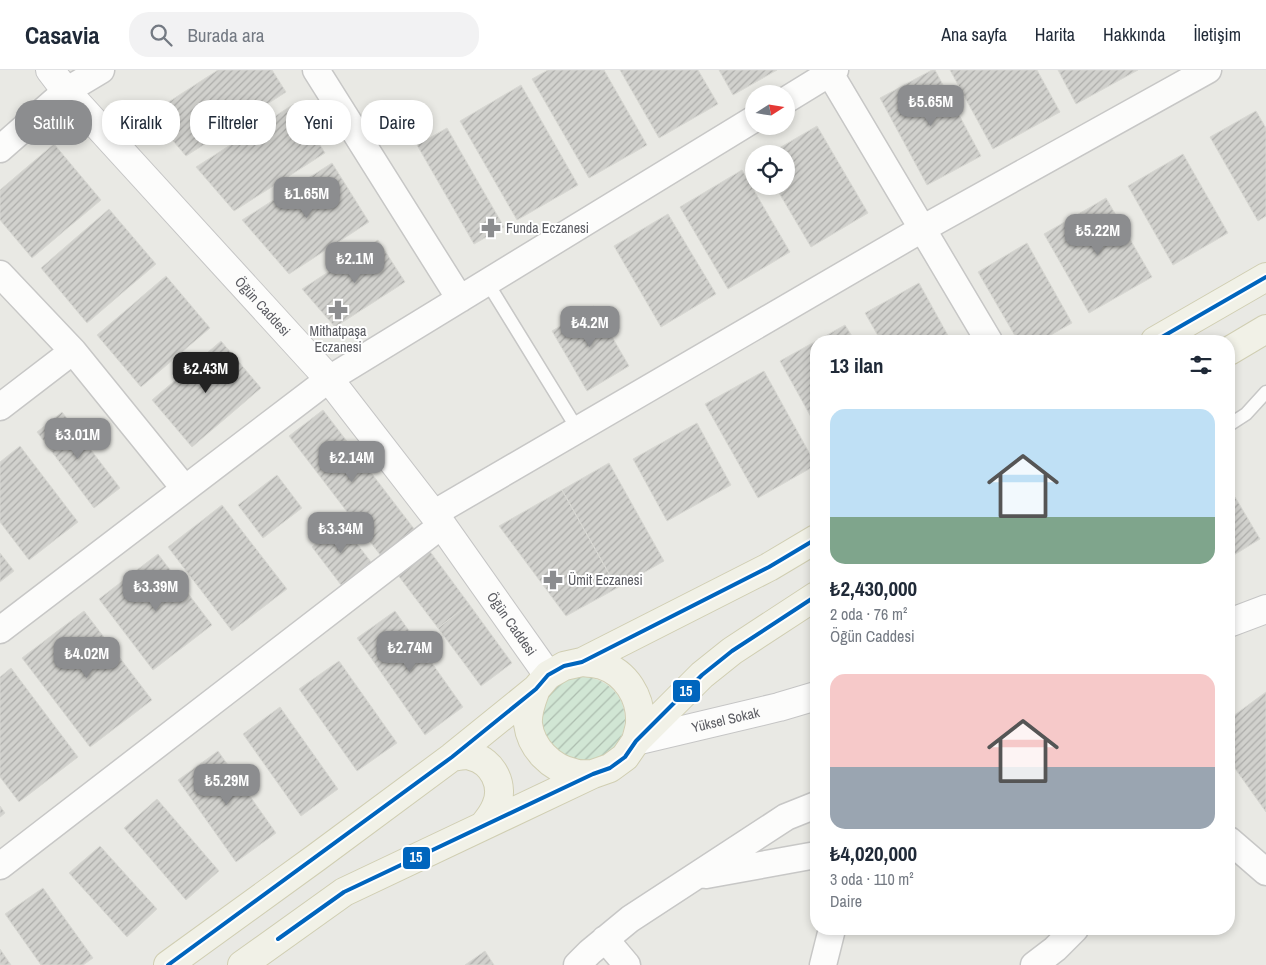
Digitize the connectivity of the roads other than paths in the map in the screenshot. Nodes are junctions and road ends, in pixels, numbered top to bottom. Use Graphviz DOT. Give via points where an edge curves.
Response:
graph roads {
  1 [pos="101,70"];
  2 [pos="316,70"];
  3 [pos="1208,70"];
  4 [pos="831,71"];
  5 [pos="58,80"];
  6 [pos="795,94"];
  7 [pos="745,124"];
  8 [pos="0,149"];
  9 [pos="922,229"];
  10 [pos="0,274"];
  11 [pos="1266,277"];
  12 [pos="487,282"];
  13 [pos="460,299"];
  14 [pos="1266,329"];
  15 [pos="985,335"];
  16 [pos="1165,335"];
  17 [pos="1235,347"];
  18 [pos="73,351"];
  19 [pos="330,379"];
  20 [pos="1266,392"];
  21 [pos="0,408"];
  22 [pos="1235,421"];
  23 [pos="578,430"];
  24 [pos="185,489"];
  25 [pos="438,519"];
  26 [pos="810,543"];
  27 [pos="809,602"];
  28 [pos="1266,609"];
  29 [pos="1235,621"];
  30 [pos="0,630"];
  31 [pos="582,662"];
  32 [pos="542,682"];
  33 [pos="810,698"];
  34 [pos="636,741"];
  35 [pos="452,757"];
  36 [pos="593,774"];
  37 [pos="810,807"];
  38 [pos="483,826"];
  39 [pos="1235,845"];
  40 [pos="810,856"];
  41 [pos="0,866"];
  42 [pos="1266,872"];
  43 [pos="695,877"];
  44 [pos="831,935"];
  45 [pos="1069,935"];
  46 [pos="605,939"];
  47 [pos="168,965"];
  48 [pos="242,965"];
  49 [pos="577,965"];
  50 [pos="627,965"];
  51 [pos="824,965"];
  52 [pos="1034,965"];
  1 -- 5 [label="street"];
  2 -- 13 [label="street"];
  3 -- 9 [label="street"];
  4 -- 6 [label="street"];
  4 -- 9 [label="street"];
  5 -- 8 [label="street"];
  5 -- 19 [label="street, Öğün Caddesi"];
  7 -- 12 [label="street"];
  9 -- 15 [label="street"];
  9 -- 23 [label="street"];
  10 -- 18 [label="street"];
  11 -- 16 [label="main road"];
  12 -- 13 [label="street"];
  12 -- 23 [label="lane"];
  13 -- 19 [label="street"];
  14 -- 17 [label="main road"];
  18 -- 21 [label="street"];
  18 -- 24 [label="street"];
  19 -- 24 [label="street"];
  19 -- 25 [label="street, Öğün Caddesi"];
  20 -- 22 [label="lane"];
  23 -- 25 [label="street"];
  24 -- 30 [label="street"];
  25 -- 32 [label="street, Öğün Caddesi"];
  25 -- 41 [label="street"];
  26 -- 31 [label="main road" via="770,567"];
  27 -- 34 [label="main road" via="732,651 702,675"];
  28 -- 29 [label="street"];
  31 -- 32 [label="main road" via="564,666"];
  31 -- 34 [label="main road" via="601,664 618,673 631,687 638,704 640,723"];
  32 -- 35 [label="main road"];
  32 -- 36 [label="main road" via="530,706 528,724 533,742 558,768 575,774"];
  33 -- 34 [label="street, Yüksel Sokak"];
  34 -- 36 [label="main road" via="625,757 610,768"];
  35 -- 38 [label="main road" via="470,755 483,760 496,777 497,805"];
  35 -- 47 [label="main road"];
  36 -- 38 [label="main road"];
  37 -- 43 [label="street" via="786,817"];
  38 -- 48 [label="main road" via="344,892"];
  39 -- 42 [label="street"];
  40 -- 43 [label="street"];
  43 -- 46 [label="street"];
  44 -- 51 [label="street"];
  45 -- 52 [label="street"];
  46 -- 49 [label="street"];
  46 -- 50 [label="street"];
}
